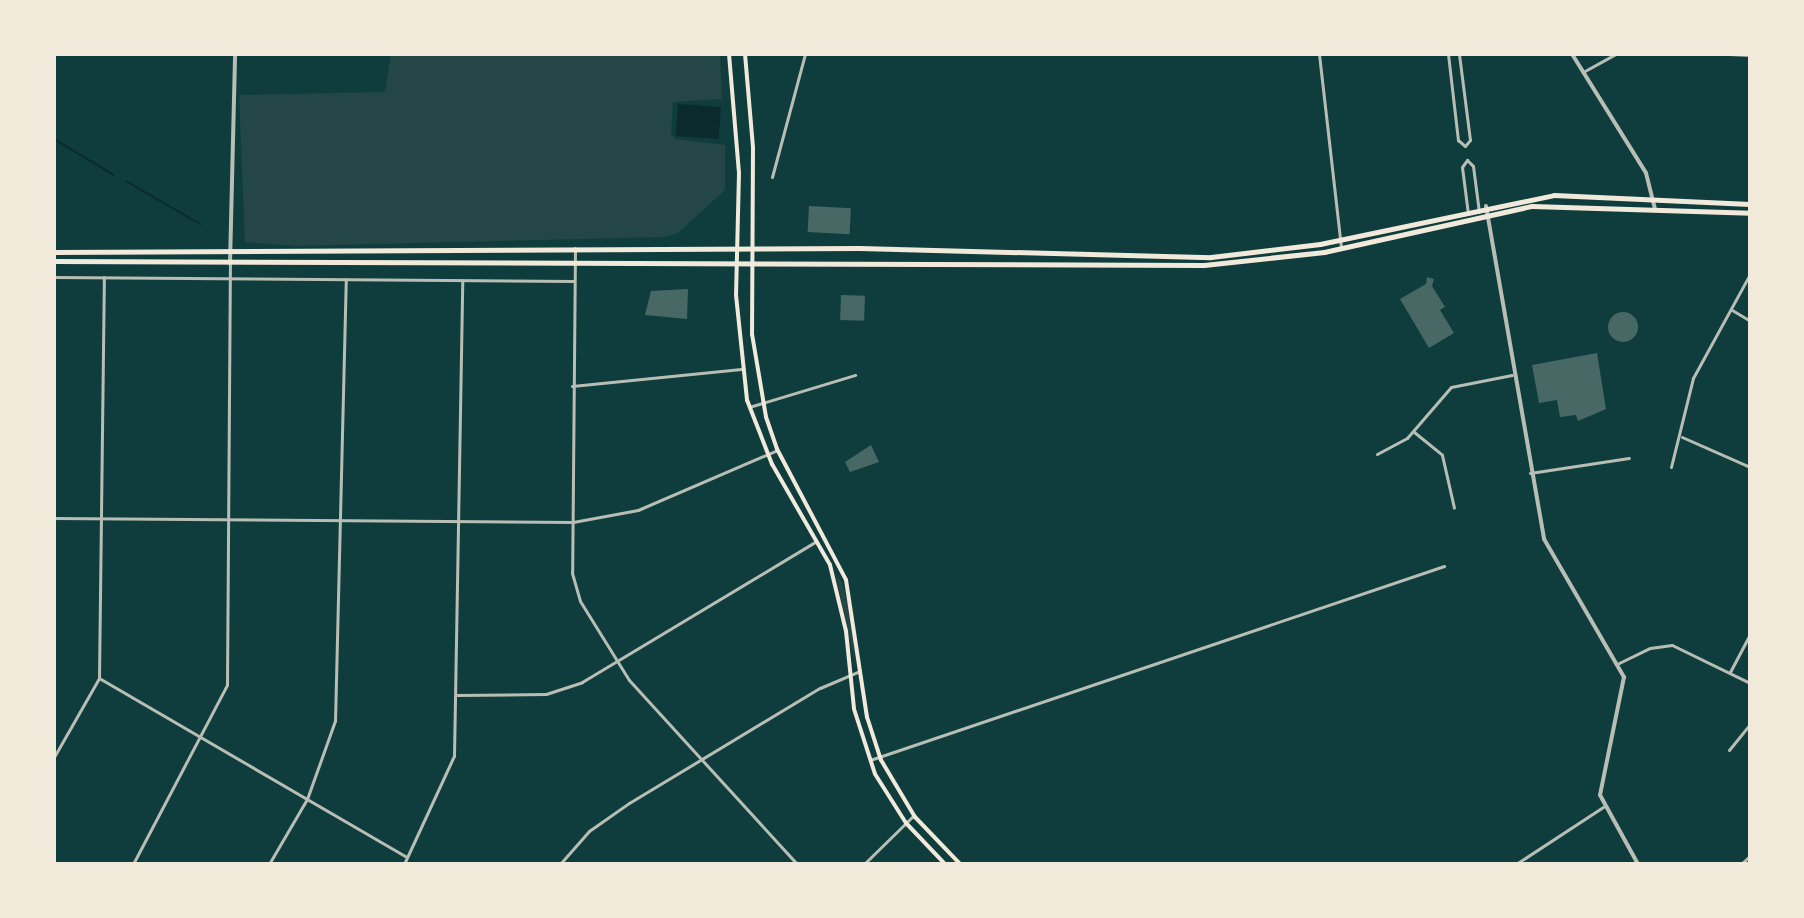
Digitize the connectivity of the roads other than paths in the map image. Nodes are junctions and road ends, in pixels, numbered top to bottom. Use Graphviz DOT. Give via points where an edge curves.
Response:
graph roads {
  1 [pos="235,54"];
  2 [pos="729,54"];
  3 [pos="745,54"];
  4 [pos="805,54"];
  5 [pos="1319,54"];
  6 [pos="1448,54"];
  7 [pos="1459,54"];
  8 [pos="1572,54"];
  9 [pos="1616,54"];
  10 [pos="1729,54"];
  11 [pos="1750,55"];
  12 [pos="1583,72"];
  13 [pos="772,177"];
  14 [pos="1654,199"];
  15 [pos="1750,204"];
  16 [pos="1486,206"];
  17 [pos="1478,208"];
  18 [pos="1655,208"];
  19 [pos="1468,211"];
  20 [pos="1750,213"];
  21 [pos="1487,214"];
  22 [pos="1479,216"];
  23 [pos="1469,218"];
  24 [pos="1340,240"];
  25 [pos="737,247"];
  26 [pos="753,247"];
  27 [pos="575,248"];
  28 [pos="1341,248"];
  29 [pos="230,251"];
  30 [pos="54,252"];
  31 [pos="54,261"];
  32 [pos="230,263"];
  33 [pos="575,263"];
  34 [pos="737,265"];
  35 [pos="752,265"];
  36 [pos="1750,274"];
  37 [pos="54,277"];
  38 [pos="104,277"];
  39 [pos="230,278"];
  40 [pos="346,279"];
  41 [pos="462,280"];
  42 [pos="574,281"];
  43 [pos="1732,310"];
  44 [pos="1750,321"];
  45 [pos="741,369"];
  46 [pos="855,375"];
  47 [pos="1512,375"];
  48 [pos="572,386"];
  49 [pos="763,403"];
  50 [pos="749,407"];
  51 [pos="1414,432"];
  52 [pos="1682,437"];
  53 [pos="777,449"];
  54 [pos="767,453"];
  55 [pos="1377,454"];
  56 [pos="1629,458"];
  57 [pos="1671,467"];
  58 [pos="1750,467"];
  59 [pos="1530,473"];
  60 [pos="1454,508"];
  61 [pos="227,517"];
  62 [pos="54,518"];
  63 [pos="101,519"];
  64 [pos="342,520"];
  65 [pos="456,521"];
  66 [pos="573,522"];
  67 [pos="818,542"];
  68 [pos="1444,566"];
  69 [pos="1750,634"];
  70 [pos="618,662"];
  71 [pos="1619,663"];
  72 [pos="860,671"];
  73 [pos="1730,672"];
  74 [pos="850,675"];
  75 [pos="99,678"];
  76 [pos="1750,683"];
  77 [pos="457,695"];
  78 [pos="1750,724"];
  79 [pos="203,739"];
  80 [pos="1729,750"];
  81 [pos="54,757"];
  82 [pos="880,757"];
  83 [pos="870,760"];
  84 [pos="698,761"];
  85 [pos="307,799"];
  86 [pos="1603,807"];
  87 [pos="914,815"];
  88 [pos="906,823"];
  89 [pos="408,857"];
  90 [pos="1748,860"];
  91 [pos="133,864"];
  92 [pos="269,864"];
  93 [pos="404,864"];
  94 [pos="560,864"];
  95 [pos="797,864"];
  96 [pos="864,864"];
  97 [pos="945,864"];
  98 [pos="960,864"];
  99 [pos="1516,864"];
  100 [pos="1638,864"];
  101 [pos="1741,864"];
  1 -- 29 [label="street"];
  2 -- 25 [label="main road" via="738,124"];
  3 -- 26 [label="main road" via="753,148"];
  4 -- 13 [label="street"];
  5 -- 24 [label="street"];
  6 -- 7 [label="street" via="1458,140 1465,146 1470,140"];
  8 -- 12 [label="street"];
  9 -- 12 [label="street"];
  10 -- 11 [label="street"];
  12 -- 14 [label="street" via="1646,173"];
  14 -- 15 [label="main road"];
  14 -- 16 [label="main road" via="1576,194"];
  14 -- 18 [label="street"];
  16 -- 17 [label="main road"];
  16 -- 21 [label="street"];
  17 -- 19 [label="main road"];
  17 -- 19 [label="street" via="1472,164 1465,161"];
  17 -- 22 [label="street"];
  18 -- 20 [label="main road"];
  18 -- 21 [label="main road" via="1553,205"];
  19 -- 23 [label="street"];
  19 -- 24 [label="main road"];
  21 -- 22 [label="main road"];
  21 -- 47 [label="street"];
  22 -- 23 [label="main road"];
  23 -- 28 [label="main road"];
  24 -- 26 [label="main road" via="1255,254 1165,258"];
  24 -- 28 [label="street"];
  25 -- 26 [label="main road"];
  25 -- 27 [label="main road"];
  25 -- 34 [label="main road"];
  26 -- 35 [label="main road"];
  27 -- 29 [label="main road"];
  27 -- 33 [label="street"];
  28 -- 35 [label="main road" via="1204,265"];
  29 -- 30 [label="main road"];
  29 -- 32 [label="street"];
  31 -- 32 [label="main road"];
  32 -- 33 [label="main road"];
  32 -- 39 [label="street"];
  33 -- 34 [label="main road"];
  33 -- 42 [label="street"];
  34 -- 35 [label="main road"];
  34 -- 45 [label="main road"];
  35 -- 49 [label="main road" via="752,334"];
  36 -- 43 [label="street"];
  37 -- 38 [label="street"];
  38 -- 39 [label="street"];
  38 -- 63 [label="street"];
  39 -- 40 [label="street"];
  39 -- 61 [label="street"];
  40 -- 41 [label="street"];
  40 -- 64 [label="street"];
  41 -- 42 [label="street"];
  41 -- 65 [label="street"];
  42 -- 48 [label="street"];
  43 -- 44 [label="street"];
  43 -- 52 [label="street" via="1693,378"];
  45 -- 48 [label="street"];
  45 -- 50 [label="main road"];
  46 -- 49 [label="street"];
  47 -- 51 [label="street" via="1451,387"];
  47 -- 59 [label="street"];
  48 -- 66 [label="street"];
  49 -- 50 [label="street"];
  49 -- 53 [label="main road"];
  50 -- 54 [label="main road"];
  51 -- 55 [label="street"];
  51 -- 60 [label="street" via="1442,455"];
  52 -- 57 [label="street"];
  52 -- 58 [label="street"];
  53 -- 54 [label="street"];
  53 -- 72 [label="main road" via="846,580"];
  54 -- 66 [label="street" via="638,510"];
  54 -- 67 [label="main road"];
  56 -- 59 [label="street"];
  59 -- 71 [label="street" via="1547,546"];
  61 -- 63 [label="street"];
  61 -- 64 [label="street"];
  61 -- 79 [label="street" via="227,685"];
  62 -- 63 [label="street"];
  63 -- 75 [label="street"];
  64 -- 65 [label="street"];
  64 -- 85 [label="street" via="335,721"];
  65 -- 66 [label="street"];
  65 -- 77 [label="street"];
  66 -- 70 [label="street" via="575,586"];
  67 -- 70 [label="street"];
  67 -- 74 [label="main road" via="842,609"];
  68 -- 82 [label="street"];
  69 -- 73 [label="street"];
  70 -- 77 [label="street" via="546,694"];
  70 -- 84 [label="street"];
  71 -- 73 [label="street" via="1650,648 1672,645"];
  71 -- 86 [label="street" via="1625,690 1600,788"];
  72 -- 74 [label="street"];
  72 -- 82 [label="main road"];
  73 -- 76 [label="street"];
  74 -- 83 [label="main road"];
  74 -- 84 [label="street"];
  75 -- 79 [label="street"];
  75 -- 81 [label="street"];
  77 -- 89 [label="street" via="449,775"];
  78 -- 80 [label="street"];
  79 -- 85 [label="street"];
  79 -- 91 [label="street"];
  82 -- 83 [label="street"];
  82 -- 87 [label="main road"];
  83 -- 88 [label="main road"];
  84 -- 94 [label="street" via="589,831"];
  84 -- 95 [label="street"];
  85 -- 89 [label="street"];
  85 -- 92 [label="street"];
  86 -- 99 [label="street"];
  86 -- 100 [label="street"];
  87 -- 88 [label="street"];
  87 -- 98 [label="main road"];
  88 -- 96 [label="street"];
  88 -- 97 [label="main road"];
  89 -- 93 [label="street"];
  90 -- 101 [label="street"];
}
